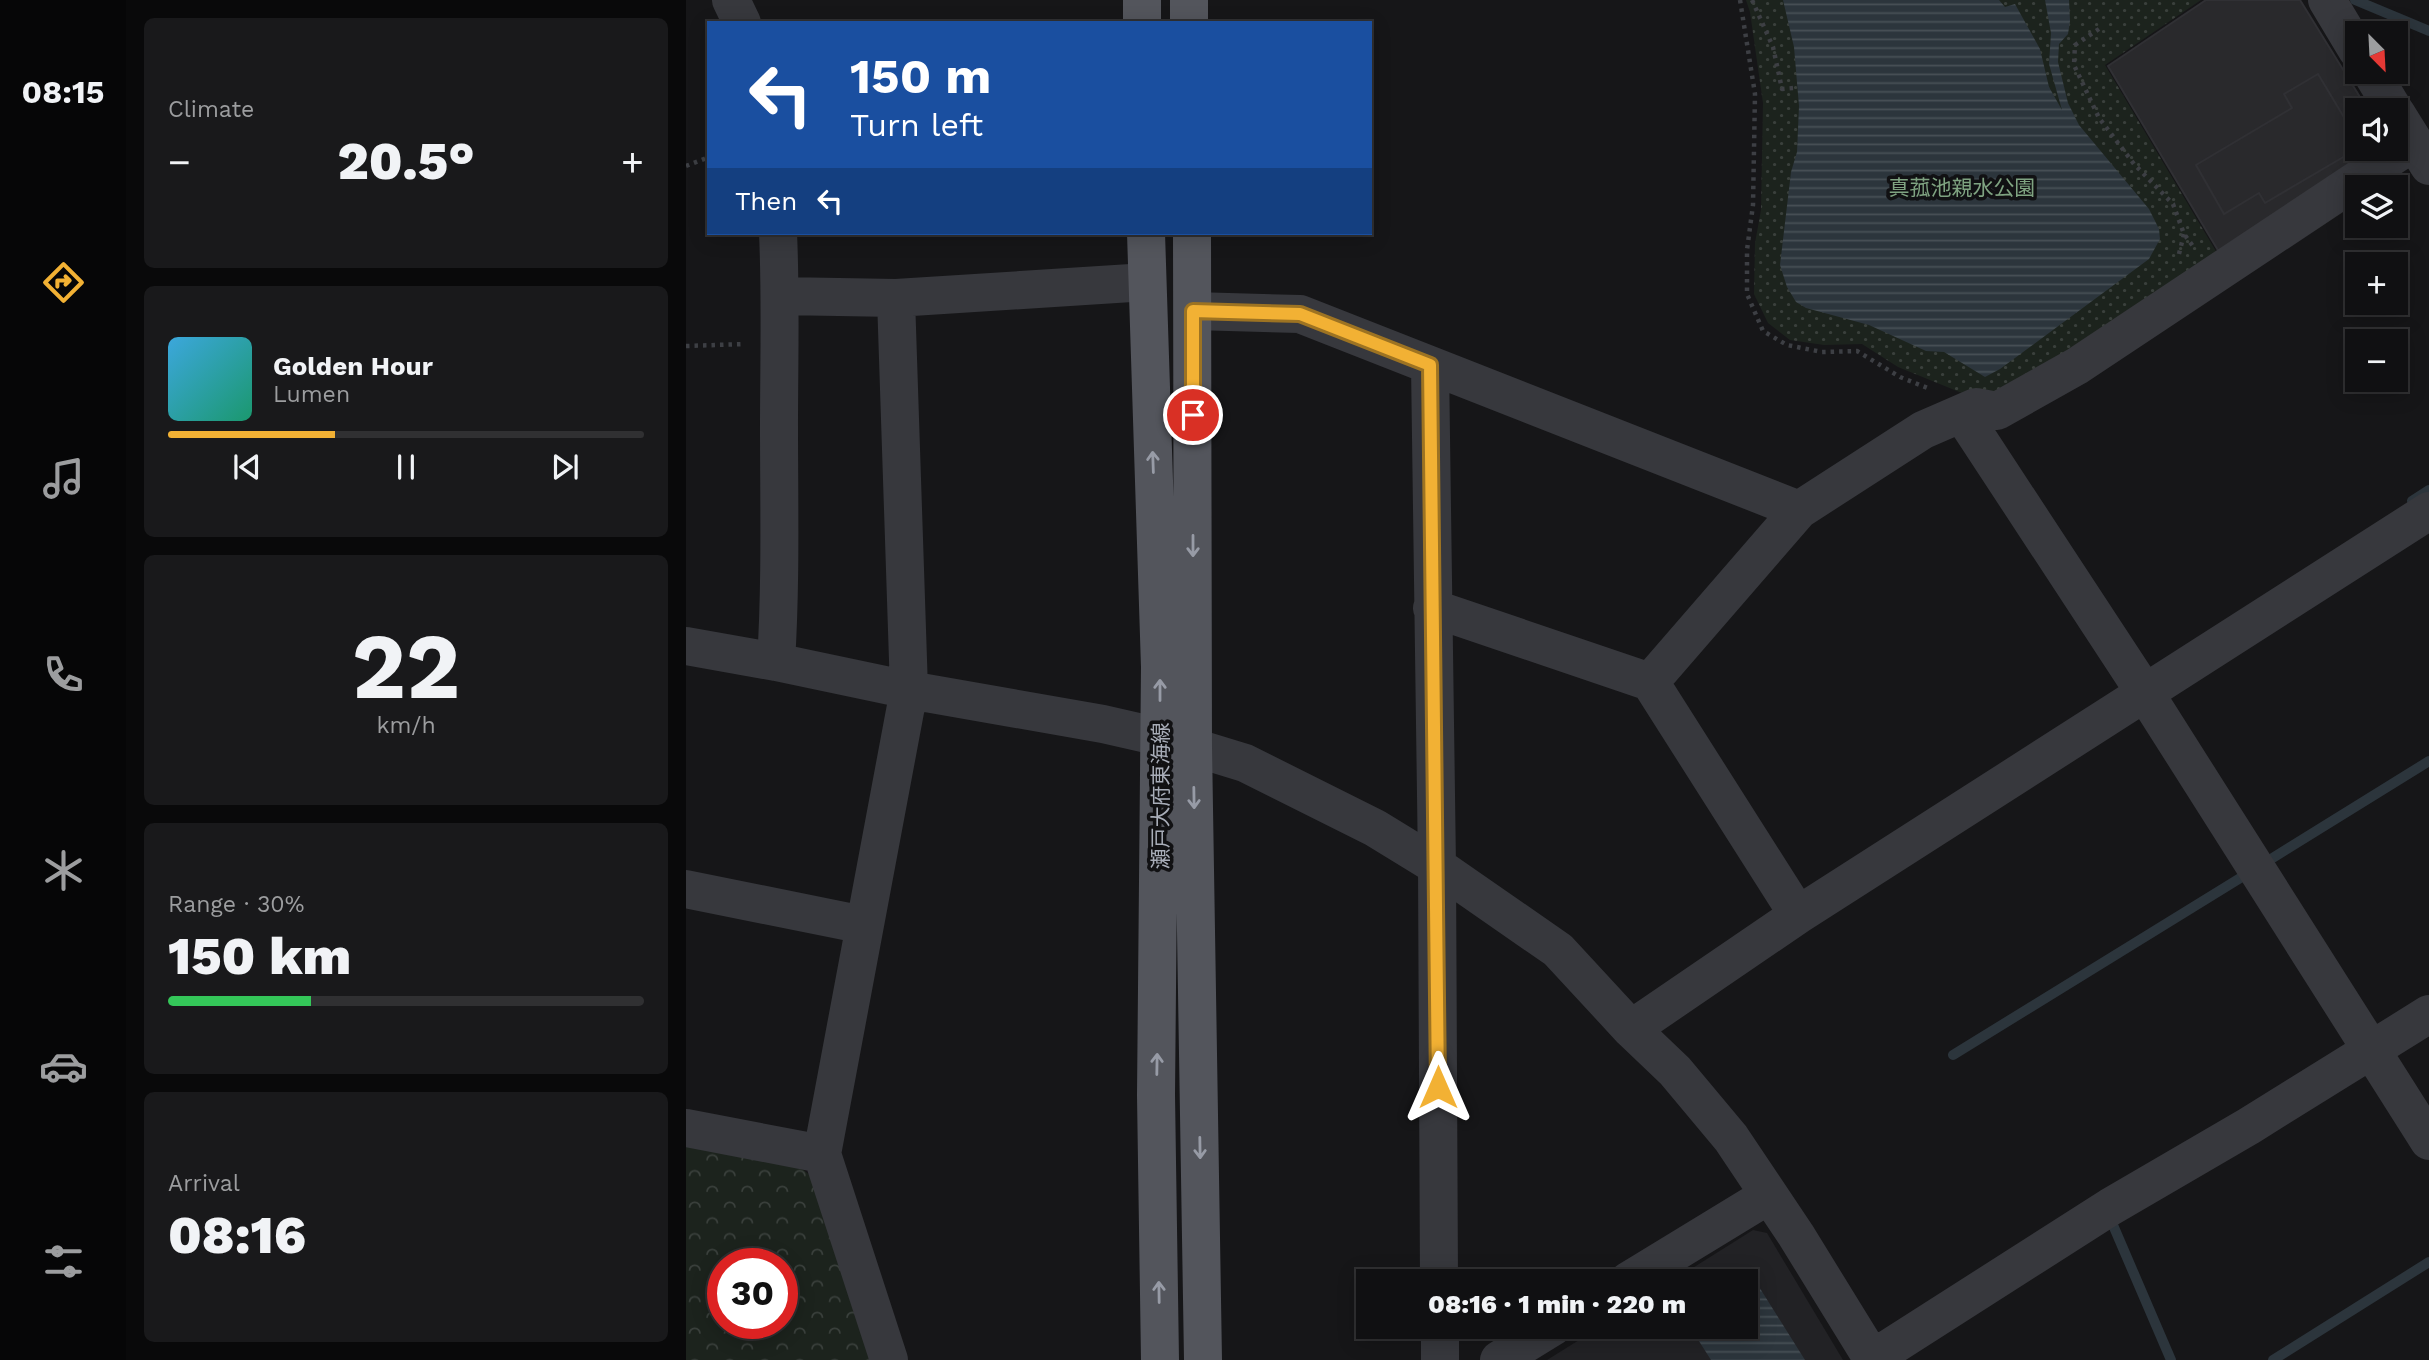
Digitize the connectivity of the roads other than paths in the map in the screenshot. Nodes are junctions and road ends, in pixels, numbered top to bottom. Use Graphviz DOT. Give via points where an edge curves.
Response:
graph roads {
  1 [pos="732,0"];
  2 [pos="1142,0"];
  3 [pos="1189,0"];
  4 [pos="2327,0"];
  5 [pos="741,21"];
  6 [pos="1142,21"];
  7 [pos="1189,21"];
  8 [pos="2345,30"];
  9 [pos="2370,161"];
  10 [pos="778,235"];
  11 [pos="1146,235"];
  12 [pos="1192,235"];
  13 [pos="1147,282"];
  14 [pos="781,296"];
  15 [pos="896,298"];
  16 [pos="1193,311"];
  17 [pos="1430,365"];
  18 [pos="1969,410"];
  19 [pos="1799,510"];
  20 [pos="2429,511"];
  21 [pos="1432,608"];
  22 [pos="686,646"];
  23 [pos="776,662"];
  24 [pos="1650,682"];
  25 [pos="909,690"];
  26 [pos="2145,693"];
  27 [pos="1177,742"];
  28 [pos="1437,866"];
  29 [pos="686,889"];
  30 [pos="1798,915"];
  31 [pos="864,925"];
  32 [pos="2429,1014"];
  33 [pos="1631,1028"];
  34 [pos="2372,1050"];
  35 [pos="686,1128"];
  36 [pos="2429,1141"];
  37 [pos="822,1154"];
  38 [pos="1769,1195"];
  39 [pos="1439,1269"];
  40 [pos="1648,1269"];
  41 [pos="1440,1339"];
  42 [pos="1533,1339"];
  43 [pos="1872,1359"];
  44 [pos="889,1360"];
  45 [pos="1160,1360"];
  46 [pos="1203,1360"];
  47 [pos="1440,1360"];
  48 [pos="1499,1360"];
  1 -- 5 [label="street"];
  2 -- 6 [label="main road"];
  3 -- 7 [label="main road"];
  4 -- 8 [label="street"];
  9 -- 18 [label="street" via="2214,275 2077,366 1997,411"];
  10 -- 14 [label="street"];
  11 -- 13 [label="main road, 瀬戸大府東海線"];
  12 -- 16 [label="main road, 瀬戸大府東海線"];
  13 -- 15 [label="street"];
  27 -- 13 [label="main road, 瀬戸大府東海線, one-way"];
  14 -- 15 [label="street"];
  14 -- 23 [label="street"];
  15 -- 25 [label="street"];
  16 -- 17 [label="street" via="1300,314"];
  16 -- 27 [label="main road, 瀬戸大府東海線, one-way"];
  17 -- 19 [label="street"];
  17 -- 21 [label="street"];
  18 -- 19 [label="street" via="1923,430"];
  18 -- 26 [label="street"];
  19 -- 24 [label="street"];
  20 -- 26 [label="street"];
  21 -- 24 [label="street"];
  21 -- 28 [label="street"];
  22 -- 23 [label="street"];
  23 -- 25 [label="street"];
  24 -- 30 [label="street"];
  25 -- 27 [label="street" via="1103,724"];
  25 -- 31 [label="street"];
  26 -- 30 [label="street"];
  26 -- 34 [label="street"];
  27 -- 28 [label="street" via="1245,763 1375,828"];
  45 -- 27 [label="main road, 瀬戸大府東海線, one-way" via="1156,1095"];
  27 -- 46 [label="main road, 瀬戸大府東海線, one-way"];
  28 -- 33 [label="street" via="1558,950"];
  28 -- 39 [label="street"];
  29 -- 31 [label="street"];
  30 -- 33 [label="street"];
  31 -- 37 [label="street"];
  32 -- 34 [label="street"];
  33 -- 38 [label="street" via="1675,1070 1731,1138"];
  34 -- 36 [label="street"];
  34 -- 43 [label="street" via="2110,1207"];
  35 -- 37 [label="street"];
  37 -- 44 [label="street"];
  38 -- 40 [label="street"];
  38 -- 43 [label="street"];
  41 -- 47 [label="street"];
  42 -- 48 [label="street"];
}
